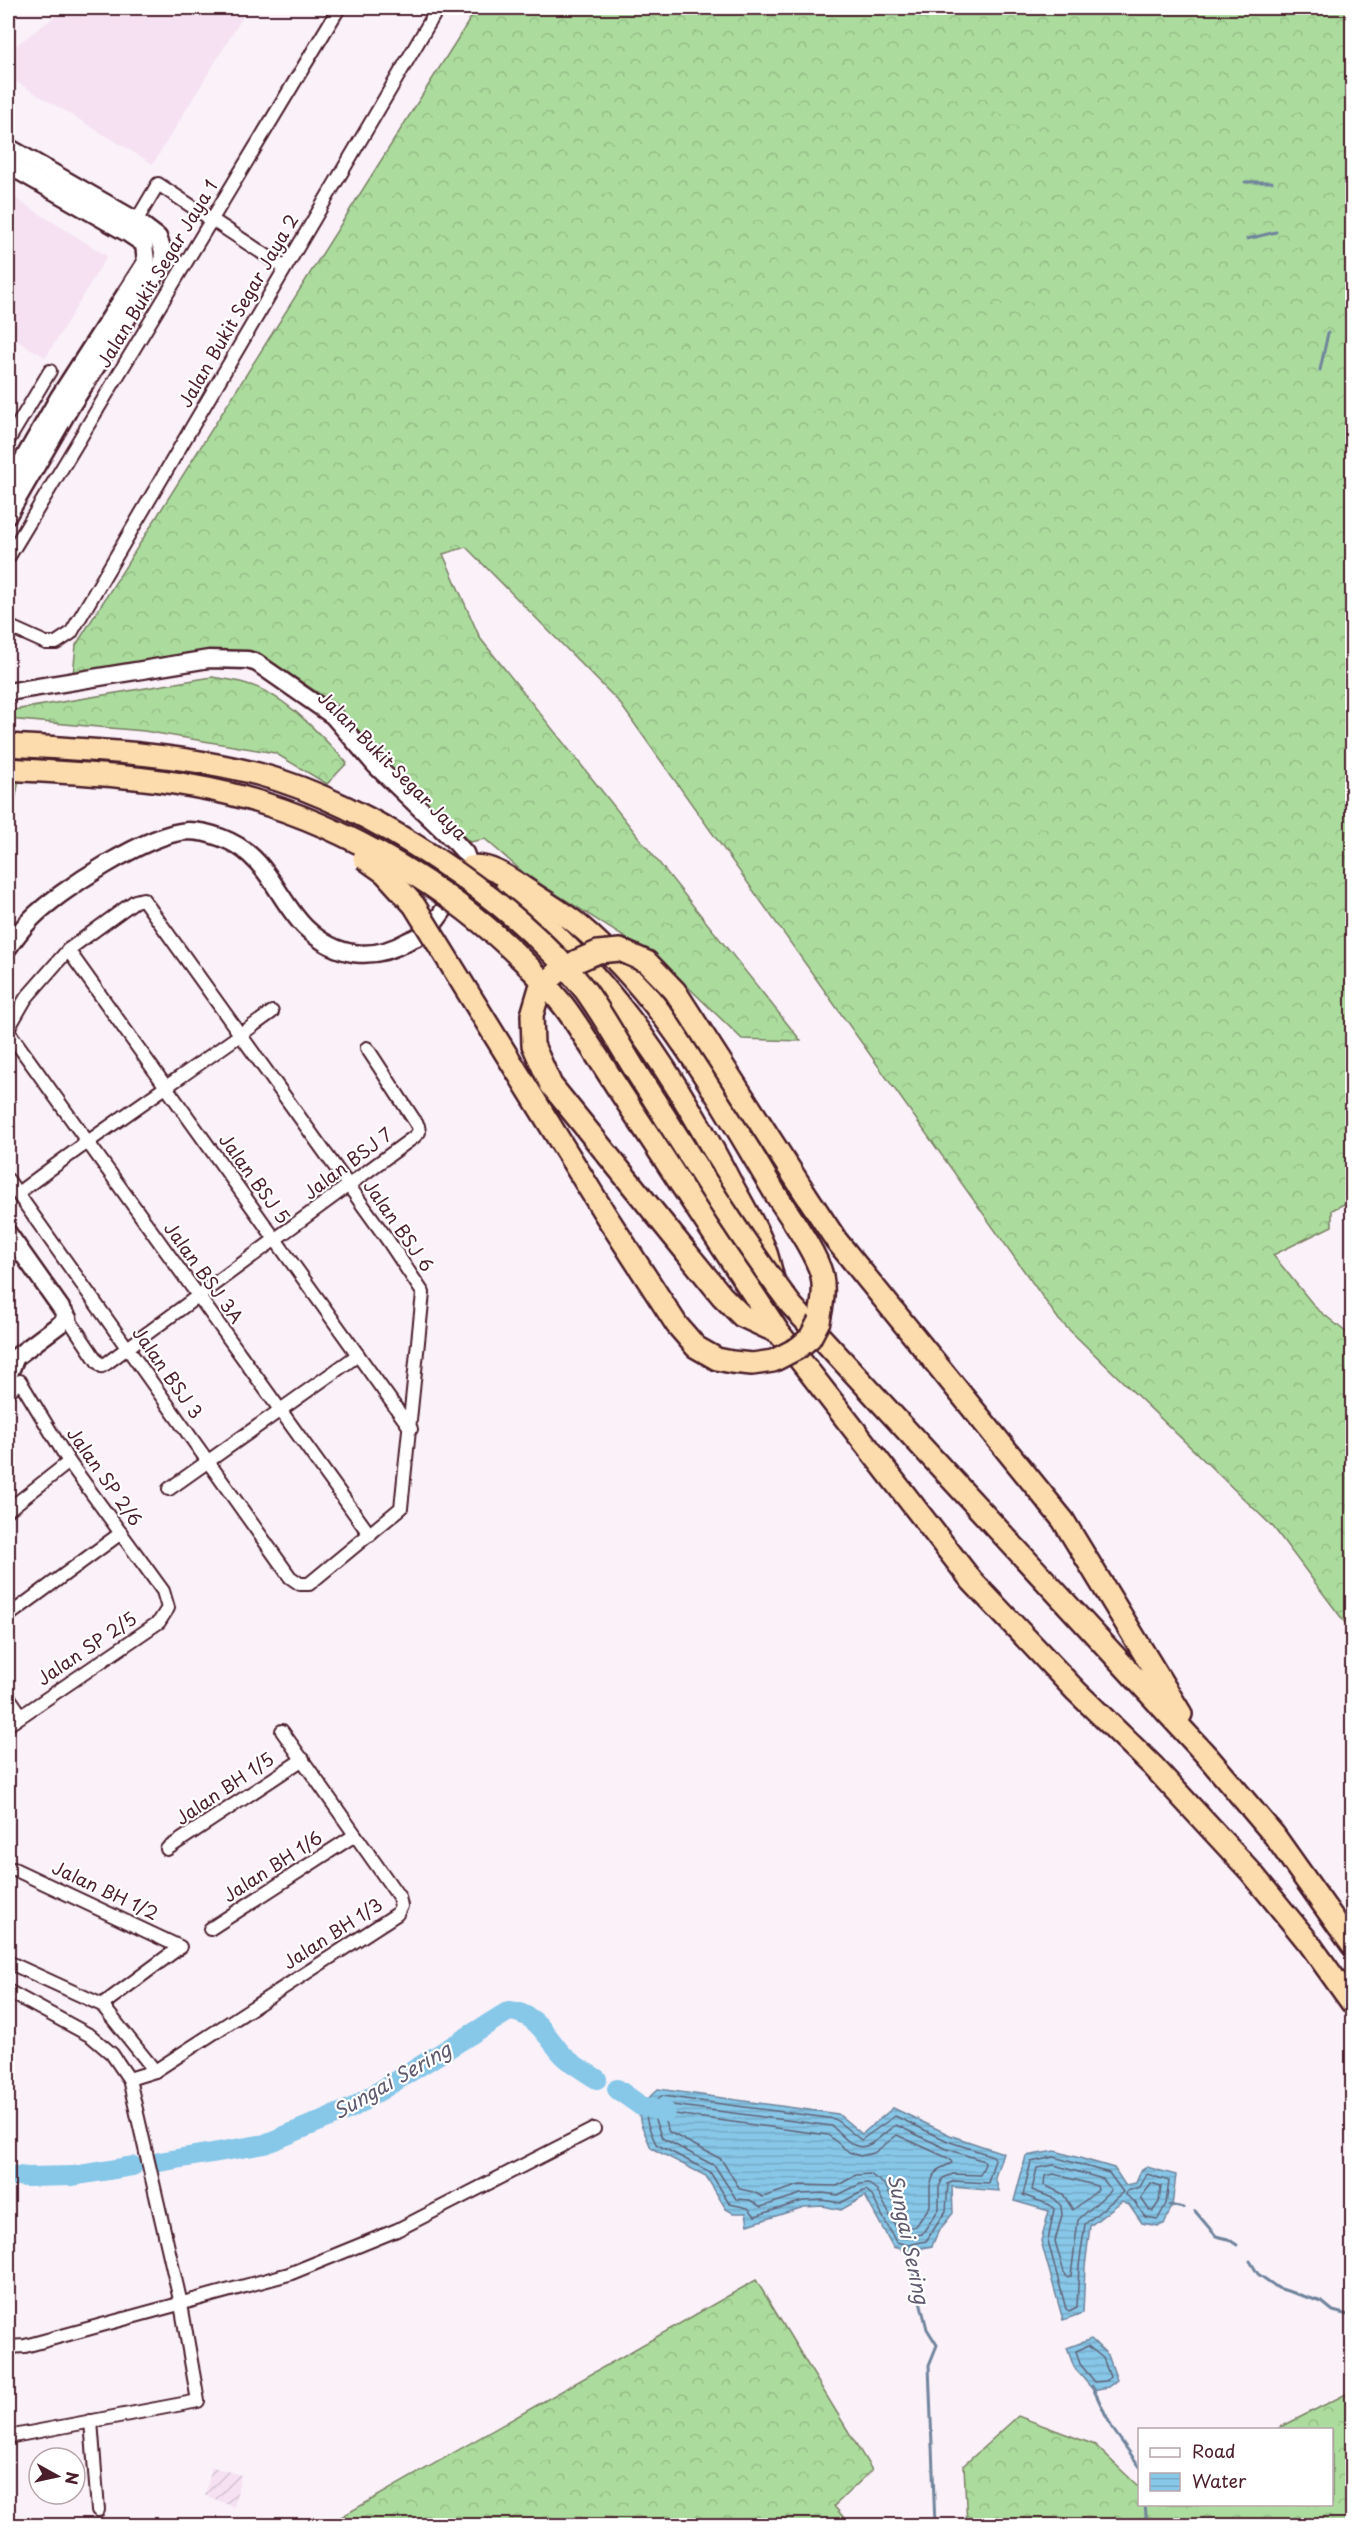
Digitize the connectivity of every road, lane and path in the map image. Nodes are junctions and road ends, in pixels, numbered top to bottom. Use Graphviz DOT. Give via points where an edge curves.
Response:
graph roads {
  1 [pos="339,8"];
  2 [pos="438,8"];
  3 [pos="8,147"];
  4 [pos="8,165"];
  5 [pos="211,219"];
  6 [pos="133,228"];
  7 [pos="154,263"];
  8 [pos="285,268"];
  9 [pos="50,370"];
  10 [pos="8,441"];
  11 [pos="8,486"];
  12 [pos="8,515"];
  13 [pos="8,558"];
  14 [pos="8,626"];
  15 [pos="8,692"];
  16 [pos="8,702"];
  17 [pos="8,745"];
  18 [pos="8,769"];
  19 [pos="308,819"];
  20 [pos="480,869"];
  21 [pos="8,948"];
  22 [pos="68,950"];
  23 [pos="272,1012"];
  24 [pos="8,1030"];
  25 [pos="239,1036"];
  26 [pos="367,1048"];
  27 [pos="167,1088"];
  28 [pos="86,1142"];
  29 [pos="8,1180"];
  30 [pos="348,1187"];
  31 [pos="18,1193"];
  32 [pos="8,1233"];
  33 [pos="276,1240"];
  34 [pos="774,1283"];
  35 [pos="198,1296"];
  36 [pos="69,1318"];
  37 [pos="779,1333"];
  38 [pos="127,1347"];
  39 [pos="358,1355"];
  40 [pos="12,1357"];
  41 [pos="14,1379"];
  42 [pos="8,1392"];
  43 [pos="280,1410"];
  44 [pos="411,1429"];
  45 [pos="207,1461"];
  46 [pos="69,1462"];
  47 [pos="169,1489"];
  48 [pos="8,1510"];
  49 [pos="121,1533"];
  50 [pos="370,1535"];
  51 [pos="300,1584"];
  52 [pos="163,1591"];
  53 [pos="8,1616"];
  54 [pos="8,1696"];
  55 [pos="21,1715"];
  56 [pos="8,1725"];
  57 [pos="282,1731"];
  58 [pos="1207,1756"];
  59 [pos="303,1759"];
  60 [pos="355,1835"];
  61 [pos="167,1849"];
  62 [pos="14,1869"];
  63 [pos="210,1929"];
  64 [pos="1353,1945"];
  65 [pos="8,1962"];
  66 [pos="8,1991"];
  67 [pos="1353,2003"];
  68 [pos="102,2005"];
  69 [pos="155,2071"];
  70 [pos="129,2079"];
  71 [pos="594,2130"];
  72 [pos="180,2304"];
  73 [pos="8,2347"];
  74 [pos="91,2421"];
  75 [pos="8,2437"];
  76 [pos="98,2510"];
  1 -- 5 [label="street, Jalan Bukit Segar Jaya 1"];
  2 -- 8 [label="street, Jalan Bukit Segar Jaya 2"];
  3 -- 6 [label="street"];
  4 -- 6 [label="street"];
  5 -- 6 [label="street" via="158,184"];
  5 -- 8 [label="street"];
  5 -- 13 [label="street, Jalan Bukit Segar Jaya 1"];
  6 -- 7 [label="street" via="158,237 164,251"];
  7 -- 11 [label="street" via="59,397"];
  7 -- 12 [label="street"];
  8 -- 14 [label="street, Jalan Bukit Segar Jaya 2" via="71,633 56,643 46,643"];
  9 -- 10 [label="street"];
  15 -- 20 [label="street, Jalan Bukit Segar Jaya" via="209,659 257,663 333,716 376,766"];
  16 -- 20 [label="street, Jalan Bukit Segar Jaya" via="212,668 237,667 254,672 327,725 458,860"];
  17 -- 34 [label="highway, bridge" via="196,762 259,775 323,796 447,867 503,909 585,991"];
  18 -- 19 [label="highway, bridge" via="193,786"];
  19 -- 20 [label="highway, bridge" via="385,873 414,905 605,1214 677,1325 696,1347 717,1359 752,1365 773,1361 798,1348 810,1338 819,1321 824,1299 821,1275 724,1107 670,1024 625,970 576,923 509,878"];
  19 -- 37 [label="highway, bridge" via="386,856 467,912 515,954 564,1006"];
  20 -- 21 [label="street, Jalan Bukit Segar Jaya" via="427,931 396,949 367,956 349,954 332,948 305,927 251,856 223,838 188,831 106,863 32,918"];
  20 -- 34 [label="highway, bridge" via="521,902 597,977 665,1066 696,1116 763,1245"];
  22 -- 24 [label="street" via="26,998"];
  22 -- 25 [label="street, Jalan BSJ 6" via="143,899"];
  22 -- 27 [label="street, Jalan BSJ 5"];
  23 -- 25 [label="street"];
  24 -- 28 [label="street, Jalan BSJ 3A"];
  25 -- 27 [label="street"];
  25 -- 30 [label="street, Jalan BSJ 6"];
  26 -- 30 [label="street, Jalan BSJ 7" via="419,1132"];
  27 -- 28 [label="street"];
  27 -- 33 [label="street, Jalan BSJ 5"];
  28 -- 31 [label="street"];
  28 -- 35 [label="street, Jalan BSJ 3A"];
  29 -- 31 [label="street, Jalan BSJ 3"];
  30 -- 33 [label="street, Jalan BSJ 7"];
  30 -- 44 [label="street, Jalan BSJ 6" via="423,1293"];
  31 -- 38 [label="street, Jalan BSJ 3"];
  32 -- 36 [label="street"];
  33 -- 35 [label="street, Jalan BSJ 7"];
  33 -- 39 [label="street, Jalan BSJ 5"];
  34 -- 58 [label="highway, bridge"];
  35 -- 38 [label="street, Jalan BSJ 7"];
  35 -- 43 [label="street, Jalan BSJ 3A"];
  36 -- 38 [label="street, Jalan BSJ 7" via="102,1366"];
  36 -- 40 [label="street"];
  37 -- 58 [label="highway, bridge" via="742,1316 722,1296 551,1085 533,1046 532,1014 540,988 557,973 598,952 620,950 646,962 675,991 836,1240 1063,1520"];
  37 -- 67 [label="highway" via="972,1581 1251,1872"];
  38 -- 45 [label="street, Jalan BSJ 3"];
  39 -- 43 [label="street"];
  39 -- 44 [label="street, Jalan BSJ 5"];
  40 -- 41 [label="street"];
  41 -- 42 [label="street"];
  41 -- 46 [label="street, Jalan SP 2/6"];
  43 -- 45 [label="street"];
  43 -- 50 [label="street, Jalan BSJ 3A"];
  44 -- 50 [label="street, Jalan BSJ 6" via="401,1508"];
  45 -- 47 [label="street"];
  45 -- 51 [label="street, Jalan BSJ 3" via="290,1577"];
  46 -- 48 [label="street"];
  46 -- 49 [label="street, Jalan SP 2/6"];
  49 -- 52 [label="street, Jalan SP 2/6"];
  49 -- 53 [label="street"];
  50 -- 51 [label="street, Jalan BSJ 6" via="309,1584"];
  52 -- 55 [label="street, Jalan SP 2/5" via="168,1608 159,1622"];
  54 -- 55 [label="street"];
  55 -- 56 [label="street, Jalan SP 2/5"];
  57 -- 59 [label="street, Jalan BH 1/3"];
  58 -- 64 [label="highway" via="1274,1835"];
  59 -- 60 [label="street, Jalan BH 1/3"];
  59 -- 61 [label="street, Jalan BH 1/5"];
  60 -- 63 [label="street, Jalan BH 1/6"];
  60 -- 69 [label="street, Jalan BH 1/3" via="399,1897 401,1906 397,1914"];
  62 -- 68 [label="street, Jalan BH 1/2" via="180,1947"];
  65 -- 68 [label="street"];
  66 -- 70 [label="street" via="91,2036 112,2054"];
  68 -- 69 [label="street"];
  69 -- 70 [label="street, Jalan BH 1/3"];
  70 -- 72 [label="street"];
  71 -- 72 [label="street" via="397,2230 289,2274"];
  72 -- 73 [label="street" via="25,2346"];
  72 -- 74 [label="street" via="198,2401"];
  74 -- 75 [label="street"];
  74 -- 76 [label="street"];
}
